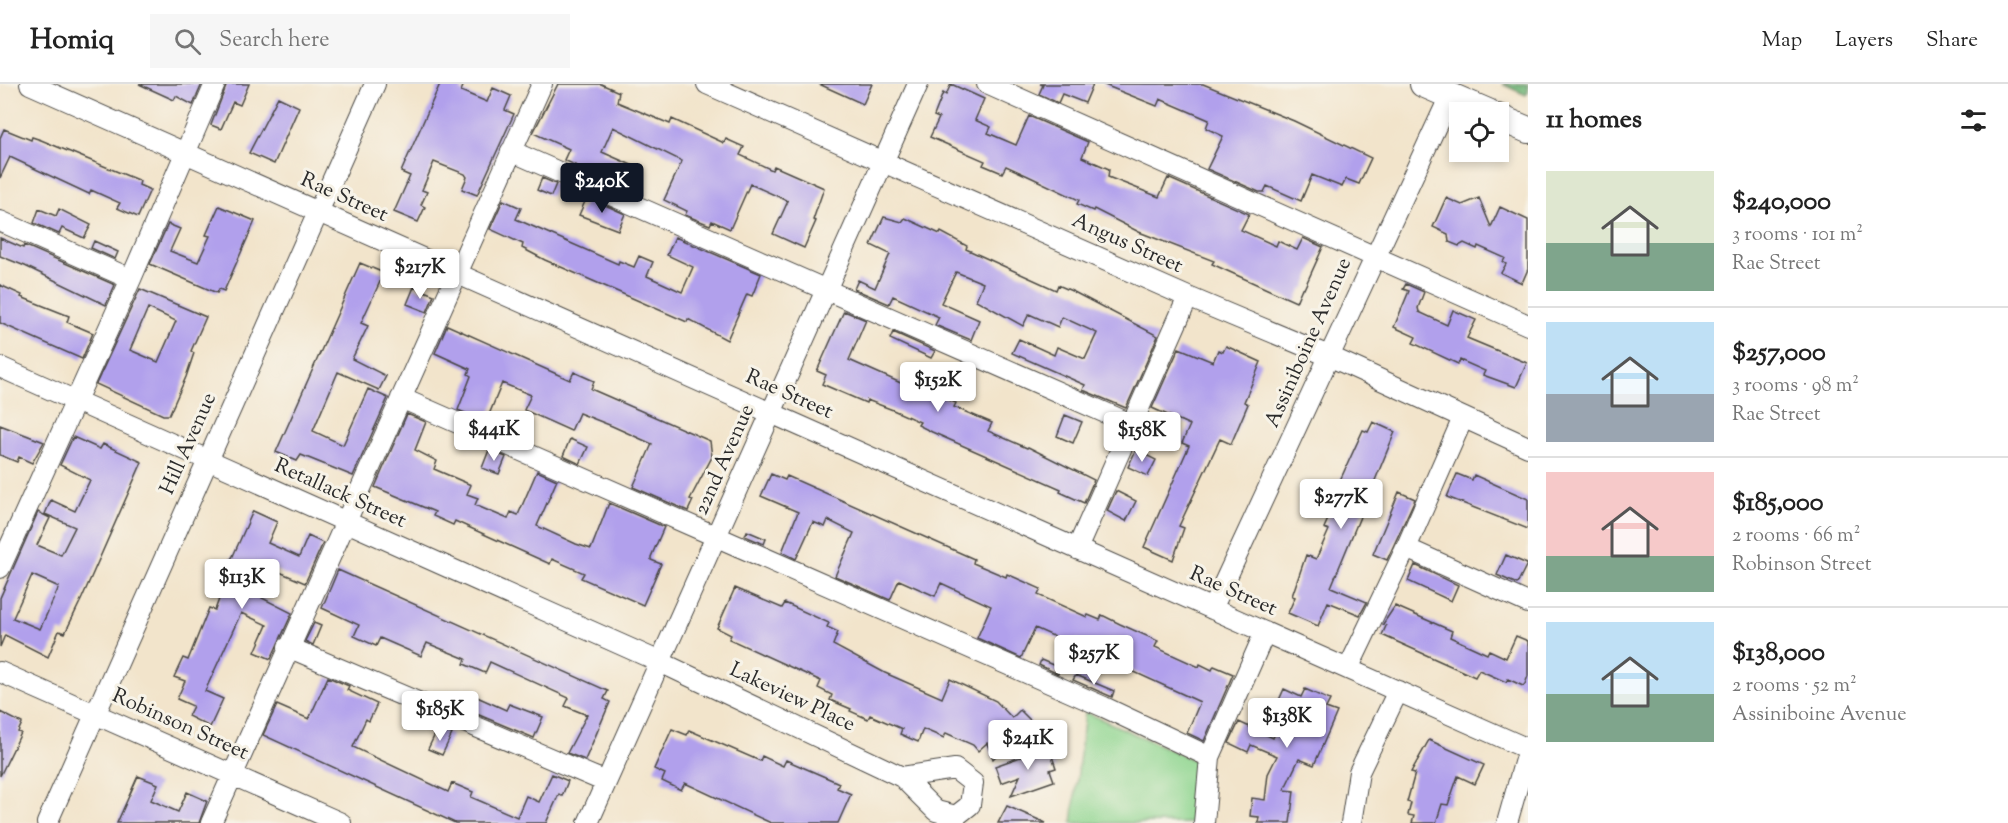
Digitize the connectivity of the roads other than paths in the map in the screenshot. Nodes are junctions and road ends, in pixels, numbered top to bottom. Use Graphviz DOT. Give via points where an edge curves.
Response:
graph roads {
  1 [pos="30,84"];
  2 [pos="215,84"];
  3 [pos="375,84"];
  4 [pos="542,84"];
  5 [pos="707,84"];
  6 [pos="918,84"];
  7 [pos="987,84"];
  8 [pos="1423,84"];
  9 [pos="1450,96"];
  10 [pos="1464,102"];
  11 [pos="1509,122"];
  12 [pos="1528,130"];
  13 [pos="511,151"];
  14 [pos="185,153"];
  15 [pos="883,163"];
  16 [pos="318,212"];
  17 [pos="0,221"];
  18 [pos="1375,256"];
  19 [pos="457,274"];
  20 [pos="131,279"];
  21 [pos="825,290"];
  22 [pos="1188,297"];
  23 [pos="1528,325"];
  24 [pos="1331,357"];
  25 [pos="0,367"];
  26 [pos="400,398"];
  27 [pos="76,401"];
  28 [pos="772,414"];
  29 [pos="1463,418"];
  30 [pos="1133,425"];
  31 [pos="1528,447"];
  32 [pos="208,460"];
  33 [pos="344,523"];
  34 [pos="8,530"];
  35 [pos="717,535"];
  36 [pos="1406,548"];
  37 [pos="1077,549"];
  38 [pos="0,568"];
  39 [pos="1528,603"];
  40 [pos="1212,609"];
  41 [pos="1265,632"];
  42 [pos="288,647"];
  43 [pos="660,662"];
  44 [pos="1348,669"];
  45 [pos="0,672"];
  46 [pos="1398,691"];
  47 [pos="95,714"];
  48 [pos="1528,749"];
  49 [pos="1210,757"];
  50 [pos="231,774"];
  51 [pos="902,777"];
  52 [pos="606,782"];
  53 [pos="46,823"];
  54 [pos="211,823"];
  55 [pos="341,823"];
  56 [pos="588,823"];
  57 [pos="1204,823"];
  58 [pos="1351,823"];
  59 [pos="1507,823"];
  1 -- 14 [label="street, Rae Street"];
  2 -- 14 [label="street"];
  3 -- 16 [label="street, Hill Avenue"];
  4 -- 13 [label="street"];
  5 -- 15 [label="street, Angus Street"];
  6 -- 15 [label="street, 22nd Avenue"];
  7 -- 18 [label="street"];
  8 -- 9 [label="main road"];
  9 -- 10 [label="main road"];
  9 -- 18 [label="street, Assiniboine Avenue"];
  11 -- 12 [label="main road"];
  13 -- 19 [label="street"];
  13 -- 21 [label="street"];
  14 -- 16 [label="street, Rae Street"];
  14 -- 20 [label="street"];
  15 -- 21 [label="street, 22nd Avenue"];
  15 -- 22 [label="street, Angus Street"];
  16 -- 19 [label="street, Rae Street"];
  16 -- 32 [label="street, Hill Avenue"];
  17 -- 20 [label="street"];
  18 -- 23 [label="street"];
  18 -- 24 [label="street, Assiniboine Avenue"];
  19 -- 26 [label="street"];
  19 -- 28 [label="street, Rae Street"];
  20 -- 27 [label="street"];
  21 -- 28 [label="street, 22nd Avenue"];
  21 -- 30 [label="street"];
  22 -- 24 [label="street, Angus Street"];
  22 -- 30 [label="street"];
  24 -- 29 [label="street, Angus Street"];
  24 -- 40 [label="street, Assiniboine Avenue"];
  25 -- 27 [label="street, Retallack Street"];
  26 -- 33 [label="street"];
  26 -- 35 [label="street"];
  27 -- 32 [label="street, Retallack Street"];
  27 -- 34 [label="street"];
  28 -- 35 [label="street, 22nd Avenue"];
  28 -- 37 [label="street, Rae Street"];
  29 -- 31 [label="street, Angus Street"];
  29 -- 36 [label="street"];
  30 -- 37 [label="street"];
  32 -- 33 [label="street, Retallack Street"];
  32 -- 47 [label="street, Hill Avenue"];
  33 -- 42 [label="street"];
  33 -- 43 [label="street, Retallack Street"];
  34 -- 38 [label="street"];
  35 -- 43 [label="street, 22nd Avenue"];
  35 -- 49 [label="street"];
  36 -- 39 [label="street"];
  36 -- 44 [label="street"];
  37 -- 40 [label="street, Rae Street"];
  40 -- 41 [label="street, Rae Street"];
  41 -- 44 [label="street, Rae Street"];
  41 -- 49 [label="street"];
  42 -- 50 [label="street"];
  42 -- 52 [label="street"];
  43 -- 51 [label="street, Lakeview Place"];
  43 -- 52 [label="street, 22nd Avenue"];
  44 -- 46 [label="street, Rae Street"];
  45 -- 47 [label="street, Robinson Street"];
  46 -- 48 [label="street, Rae Street"];
  46 -- 58 [label="street" via="1359,772"];
  47 -- 50 [label="street, Robinson Street"];
  47 -- 53 [label="street, Hill Avenue"];
  48 -- 59 [label="street"];
  49 -- 57 [label="street"];
  50 -- 54 [label="street"];
  50 -- 55 [label="street, Robinson Street"];
  52 -- 56 [label="street, 22nd Avenue"];
}
